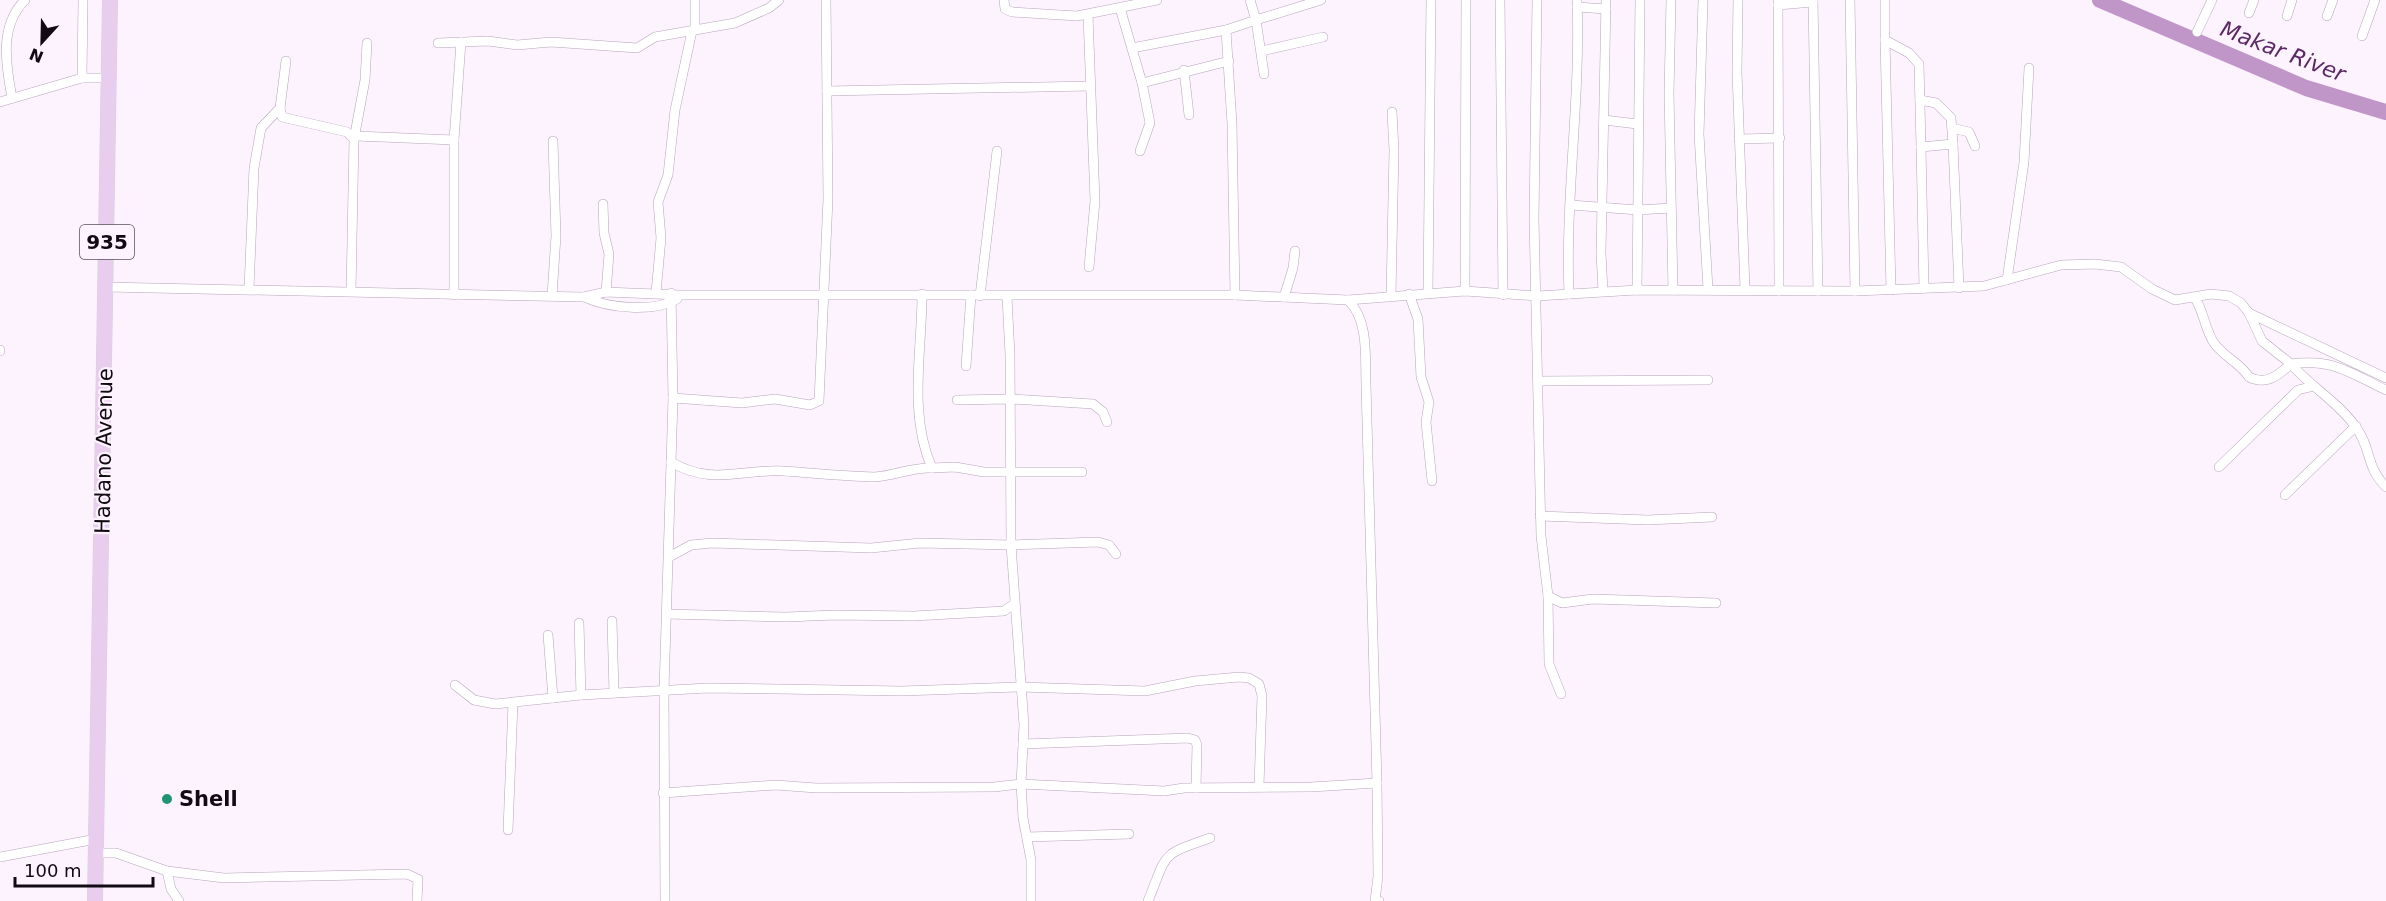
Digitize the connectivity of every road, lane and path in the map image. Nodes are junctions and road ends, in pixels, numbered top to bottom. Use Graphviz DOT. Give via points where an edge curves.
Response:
graph roads {
  1 [pos="25,0"];
  2 [pos="83,0"];
  3 [pos="110,0"];
  4 [pos="695,0"];
  5 [pos="779,0"];
  6 [pos="826,0"];
  7 [pos="1004,0"];
  8 [pos="1151,0"];
  9 [pos="1157,0"];
  10 [pos="1250,0"];
  11 [pos="1320,0"];
  12 [pos="1431,0"];
  13 [pos="1466,0"];
  14 [pos="1500,0"];
  15 [pos="1537,0"];
  16 [pos="1640,0"];
  17 [pos="1671,0"];
  18 [pos="1703,0"];
  19 [pos="1738,0"];
  20 [pos="1850,0"];
  21 [pos="1885,0"];
  22 [pos="2212,0"];
  23 [pos="2254,0"];
  24 [pos="2292,0"];
  25 [pos="2333,0"];
  26 [pos="2374,0"];
  27 [pos="1813,1"];
  28 [pos="1778,3"];
  29 [pos="1577,4"];
  30 [pos="1606,4"];
  31 [pos="1120,8"];
  32 [pos="2249,12"];
  33 [pos="1088,15"];
  34 [pos="2286,16"];
  35 [pos="2327,16"];
  36 [pos="1256,20"];
  37 [pos="693,30"];
  38 [pos="1226,30"];
  39 [pos="2196,32"];
  40 [pos="2362,36"];
  41 [pos="1323,38"];
  42 [pos="1886,40"];
  43 [pos="460,42"];
  44 [pos="438,43"];
  45 [pos="367,44"];
  46 [pos="1132,48"];
  47 [pos="1262,51"];
  48 [pos="286,61"];
  49 [pos="1229,61"];
  50 [pos="2029,68"];
  51 [pos="1184,70"];
  52 [pos="1264,74"];
  53 [pos="82,78"];
  54 [pos="109,78"];
  55 [pos="1142,83"];
  56 [pos="1090,86"];
  57 [pos="828,91"];
  58 [pos="12,98"];
  59 [pos="1925,100"];
  60 [pos="0,102"];
  61 [pos="280,108"];
  62 [pos="1392,112"];
  63 [pos="1189,115"];
  64 [pos="273,117"];
  65 [pos="285,118"];
  66 [pos="1604,120"];
  67 [pos="1637,124"];
  68 [pos="1952,128"];
  69 [pos="355,137"];
  70 [pos="1780,138"];
  71 [pos="1739,139"];
  72 [pos="454,140"];
  73 [pos="553,141"];
  74 [pos="1953,144"];
  75 [pos="1975,146"];
  76 [pos="1921,147"];
  77 [pos="997,151"];
  78 [pos="1140,151"];
  79 [pos="603,204"];
  80 [pos="1571,205"];
  81 [pos="1604,206"];
  82 [pos="1671,208"];
  83 [pos="1638,210"];
  84 [pos="1296,251"];
  85 [pos="1089,267"];
  86 [pos="2007,280"];
  87 [pos="106,287"];
  88 [pos="1924,288"];
  89 [pos="1959,288"];
  90 [pos="1708,289"];
  91 [pos="1745,289"];
  92 [pos="249,290"];
  93 [pos="1637,290"];
  94 [pos="1891,290"];
  95 [pos="351,291"];
  96 [pos="1465,291"];
  97 [pos="1603,291"];
  98 [pos="1673,291"];
  99 [pos="1779,291"];
  100 [pos="1818,291"];
  101 [pos="1855,291"];
  102 [pos="606,292"];
  103 [pos="1428,292"];
  104 [pos="656,293"];
  105 [pos="822,294"];
  106 [pos="922,294"];
  107 [pos="1409,294"];
  108 [pos="1569,294"];
  109 [pos="454,295"];
  110 [pos="975,295"];
  111 [pos="1235,295"];
  112 [pos="1391,295"];
  113 [pos="1503,295"];
  114 [pos="552,296"];
  115 [pos="1537,296"];
  116 [pos="584,297"];
  117 [pos="675,297"];
  118 [pos="1007,297"];
  119 [pos="1284,297"];
  120 [pos="1361,298"];
  121 [pos="2195,298"];
  122 [pos="1348,300"];
  123 [pos="1357,309"];
  124 [pos="2249,313"];
  125 [pos="2291,364"];
  126 [pos="966,366"];
  127 [pos="2386,378"];
  128 [pos="1708,380"];
  129 [pos="1538,381"];
  130 [pos="2314,387"];
  131 [pos="2386,390"];
  132 [pos="673,398"];
  133 [pos="1010,399"];
  134 [pos="957,400"];
  135 [pos="1107,422"];
  136 [pos="2356,426"];
  137 [pos="671,462"];
  138 [pos="2219,467"];
  139 [pos="932,468"];
  140 [pos="1012,471"];
  141 [pos="1082,472"];
  142 [pos="1432,481"];
  143 [pos="2386,487"];
  144 [pos="2285,495"];
  145 [pos="1540,516"];
  146 [pos="1712,517"];
  147 [pos="1011,545"];
  148 [pos="1116,554"];
  149 [pos="669,558"];
  150 [pos="1548,596"];
  151 [pos="1716,603"];
  152 [pos="1014,604"];
  153 [pos="1004,611"];
  154 [pos="667,614"];
  155 [pos="612,621"];
  156 [pos="1015,622"];
  157 [pos="579,623"];
  158 [pos="548,635"];
  159 [pos="455,685"];
  160 [pos="664,690"];
  161 [pos="1020,692"];
  162 [pos="614,693"];
  163 [pos="1562,694"];
  164 [pos="582,695"];
  165 [pos="554,698"];
  166 [pos="513,704"];
  167 [pos="1023,744"];
  168 [pos="1377,783"];
  169 [pos="1021,784"];
  170 [pos="1259,786"];
  171 [pos="1196,788"];
  172 [pos="663,794"];
  173 [pos="508,830"];
  174 [pos="1129,834"];
  175 [pos="1027,837"];
  176 [pos="1210,838"];
  177 [pos="96,846"];
  178 [pos="0,857"];
  179 [pos="166,871"];
  180 [pos="95,901"];
  181 [pos="179,901"];
  182 [pos="417,901"];
  183 [pos="665,901"];
  184 [pos="1031,901"];
  185 [pos="1148,901"];
  186 [pos="1364,901"];
  187 [pos="1377,901"];
  1 -- 58 [label="street" via="9,13 2,26"];
  2 -- 53 [label="street"];
  3 -- 54 [label="main road, Hadano Avenue / 935"];
  4 -- 37 [label="street"];
  5 -- 37 [label="street" via="735,23"];
  6 -- 57 [label="street"];
  7 -- 33 [label="street" via="1005,9 1012,12"];
  8 -- 9 [label="street"];
  8 -- 31 [label="street"];
  10 -- 36 [label="street"];
  11 -- 36 [label="street"];
  12 -- 103 [label="street"];
  13 -- 96 [label="street"];
  14 -- 113 [label="street"];
  15 -- 115 [label="street"];
  16 -- 67 [label="street"];
  17 -- 82 [label="street"];
  18 -- 90 [label="street" via="1699,134"];
  19 -- 71 [label="street"];
  20 -- 101 [label="street"];
  21 -- 42 [label="street"];
  22 -- 39 [label="street"];
  23 -- 32 [label="street"];
  24 -- 34 [label="street"];
  25 -- 35 [label="street"];
  26 -- 40 [label="street"];
  27 -- 28 [label="street"];
  27 -- 100 [label="street"];
  28 -- 70 [label="street"];
  29 -- 30 [label="street"];
  29 -- 80 [label="street"];
  30 -- 66 [label="street"];
  31 -- 33 [label="street"];
  31 -- 46 [label="street"];
  33 -- 56 [label="street"];
  36 -- 38 [label="street"];
  36 -- 47 [label="street"];
  37 -- 43 [label="street" via="651,39 633,48 551,42"];
  37 -- 104 [label="street" via="675,110 668,175 658,202"];
  38 -- 46 [label="street"];
  38 -- 49 [label="street"];
  41 -- 47 [label="street"];
  42 -- 59 [label="street" via="1909,53 1919,64 1919,86"];
  42 -- 94 [label="street"];
  43 -- 44 [label="street"];
  43 -- 72 [label="street"];
  45 -- 69 [label="street"];
  46 -- 55 [label="street"];
  47 -- 52 [label="street"];
  48 -- 61 [label="street"];
  49 -- 51 [label="street"];
  49 -- 111 [label="street"];
  50 -- 86 [label="street" via="2024,162"];
  51 -- 55 [label="street"];
  51 -- 63 [label="street"];
  53 -- 54 [label="street"];
  53 -- 58 [label="street"];
  54 -- 87 [label="main road, Hadano Avenue / 935"];
  55 -- 78 [label="street" via="1150,123"];
  56 -- 57 [label="street"];
  56 -- 85 [label="street" via="1095,201"];
  57 -- 105 [label="street" via="828,199"];
  58 -- 60 [label="street"];
  59 -- 68 [label="street" via="1944,110 1951,118"];
  59 -- 76 [label="street"];
  61 -- 64 [label="street"];
  61 -- 65 [label="street"];
  62 -- 112 [label="street"];
  64 -- 65 [label="street"];
  64 -- 92 [label="street" via="261,128 254,168"];
  65 -- 69 [label="street"];
  66 -- 67 [label="street"];
  66 -- 81 [label="street"];
  67 -- 83 [label="street"];
  68 -- 74 [label="street"];
  68 -- 75 [label="street" via="1969,132"];
  69 -- 72 [label="street"];
  69 -- 95 [label="street"];
  70 -- 71 [label="street"];
  70 -- 99 [label="street"];
  71 -- 91 [label="street"];
  72 -- 109 [label="street"];
  73 -- 114 [label="street" via="556,236"];
  74 -- 76 [label="street"];
  74 -- 89 [label="street"];
  76 -- 88 [label="street"];
  77 -- 110 [label="street"];
  79 -- 102 [label="street" via="609,254"];
  80 -- 81 [label="street"];
  80 -- 108 [label="street"];
  81 -- 83 [label="street"];
  81 -- 97 [label="street"];
  82 -- 83 [label="street"];
  82 -- 98 [label="street"];
  83 -- 93 [label="street"];
  84 -- 119 [label="street"];
  86 -- 89 [label="street"];
  86 -- 121 [label="street" via="2061,265 2095,264 2121,267 2175,300"];
  87 -- 92 [label="street"];
  87 -- 177 [label="main road, Hadano Avenue / 935"];
  88 -- 89 [label="street"];
  88 -- 94 [label="street"];
  90 -- 91 [label="street"];
  90 -- 98 [label="street"];
  91 -- 99 [label="street"];
  92 -- 95 [label="street"];
  93 -- 97 [label="street"];
  93 -- 98 [label="street"];
  94 -- 101 [label="street"];
  95 -- 109 [label="street"];
  96 -- 103 [label="street"];
  96 -- 113 [label="street"];
  97 -- 108 [label="street"];
  99 -- 100 [label="street"];
  100 -- 101 [label="street"];
  102 -- 104 [label="street"];
  102 -- 116 [label="street"];
  103 -- 107 [label="street"];
  104 -- 117 [label="street"];
  105 -- 106 [label="street"];
  105 -- 117 [label="street"];
  105 -- 132 [label="street" via="821,388 817,404 775,399 742,403"];
  106 -- 110 [label="street"];
  106 -- 139 [label="street" via="918,413 921,440"];
  107 -- 112 [label="street"];
  107 -- 142 [label="street" via="1418,319"];
  108 -- 115 [label="street"];
  109 -- 114 [label="street"];
  110 -- 118 [label="street"];
  110 -- 126 [label="street"];
  111 -- 118 [label="street"];
  111 -- 119 [label="street"];
  112 -- 120 [label="street"];
  113 -- 115 [label="street"];
  114 -- 116 [label="street"];
  115 -- 129 [label="street"];
  116 -- 117 [label="street" via="630,306"];
  117 -- 132 [label="street"];
  118 -- 133 [label="street"];
  119 -- 122 [label="street"];
  120 -- 122 [label="street"];
  120 -- 123 [label="street"];
  121 -- 124 [label="street" via="2211,294 2229,296"];
  121 -- 125 [label="street" via="2212,340 2249,377 2264,381 2274,378"];
  122 -- 123 [label="street"];
  123 -- 168 [label="street" via="1364,340 1366,385"];
  124 -- 125 [label="street" via="2262,341"];
  124 -- 127 [label="street"];
  125 -- 130 [label="street"];
  125 -- 131 [label="street" via="2331,364"];
  128 -- 129 [label="street"];
  129 -- 145 [label="street"];
  130 -- 136 [label="street"];
  130 -- 138 [label="street" via="2298,390"];
  132 -- 137 [label="street"];
  133 -- 134 [label="street"];
  133 -- 135 [label="street" via="1093,404"];
  133 -- 140 [label="street"];
  136 -- 143 [label="street" via="2371,470"];
  136 -- 144 [label="street"];
  137 -- 139 [label="street" via="692,473 709,476 774,471 874,477 910,468"];
  137 -- 149 [label="street"];
  139 -- 140 [label="street"];
  140 -- 141 [label="street"];
  140 -- 147 [label="street"];
  145 -- 146 [label="street" via="1648,520"];
  145 -- 150 [label="street"];
  147 -- 148 [label="street" via="1098,542 1109,545"];
  147 -- 149 [label="street" via="920,543 871,548 712,543 691,545"];
  147 -- 152 [label="street"];
  149 -- 154 [label="street"];
  150 -- 151 [label="street" via="1562,603 1599,599"];
  150 -- 163 [label="street" via="1549,664"];
  152 -- 153 [label="street"];
  152 -- 156 [label="street"];
  153 -- 154 [label="street" via="925,616"];
  153 -- 156 [label="street"];
  154 -- 160 [label="street"];
  155 -- 162 [label="street"];
  156 -- 161 [label="street"];
  157 -- 164 [label="street"];
  158 -- 165 [label="street"];
  159 -- 166 [label="street" via="466,696 482,703"];
  160 -- 161 [label="street" via="1009,688"];
  160 -- 162 [label="street"];
  160 -- 172 [label="street"];
  161 -- 167 [label="street"];
  161 -- 170 [label="street" via="1146,691 1195,681 1249,678 1259,684 1263,696"];
  162 -- 164 [label="street"];
  164 -- 165 [label="street"];
  165 -- 166 [label="street"];
  166 -- 173 [label="street"];
  167 -- 169 [label="street"];
  167 -- 171 [label="street" via="1192,739 1197,745"];
  168 -- 170 [label="street"];
  168 -- 187 [label="street"];
  169 -- 171 [label="street" via="1157,791"];
  169 -- 172 [label="street" via="994,788 776,785"];
  169 -- 175 [label="street"];
  170 -- 171 [label="street"];
  172 -- 183 [label="street"];
  174 -- 175 [label="street"];
  175 -- 184 [label="street"];
  176 -- 185 [label="street" via="1168,854"];
  177 -- 178 [label="street"];
  177 -- 179 [label="street"];
  177 -- 180 [label="main road, Hadano Avenue / 935"];
  179 -- 181 [label="street"];
  179 -- 182 [label="street" via="235,878 407,874 418,879"];
  186 -- 187 [label="street"];
}
